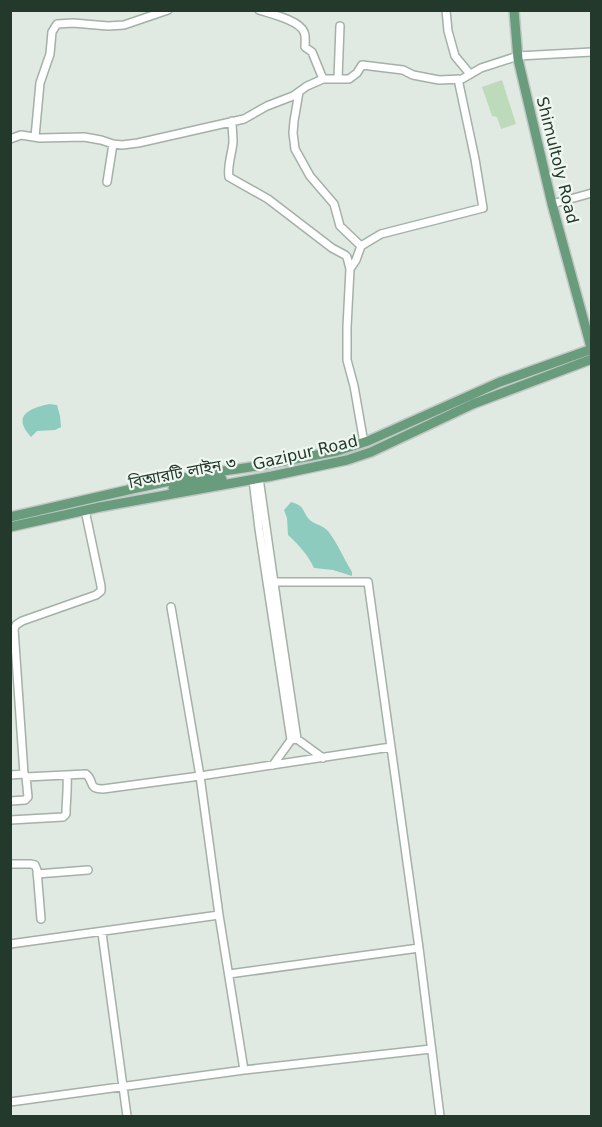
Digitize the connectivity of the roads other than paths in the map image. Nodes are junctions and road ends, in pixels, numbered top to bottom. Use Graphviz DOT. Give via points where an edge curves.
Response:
graph roads {
  1 [pos="168,10"];
  2 [pos="446,10"];
  3 [pos="514,10"];
  4 [pos="260,11"];
  5 [pos="340,26"];
  6 [pos="591,51"];
  7 [pos="518,56"];
  8 [pos="470,74"];
  9 [pos="323,79"];
  10 [pos="338,79"];
  11 [pos="458,79"];
  12 [pos="299,92"];
  13 [pos="232,122"];
  14 [pos="11,137"];
  15 [pos="35,137"];
  16 [pos="113,144"];
  17 [pos="108,182"];
  18 [pos="591,193"];
  19 [pos="552,204"];
  20 [pos="361,246"];
  21 [pos="350,269"];
  22 [pos="591,352"];
  23 [pos="364,443"];
  24 [pos="256,479"];
  25 [pos="85,510"];
  26 [pos="10,517"];
  27 [pos="10,522"];
  28 [pos="10,527"];
  29 [pos="274,582"];
  30 [pos="171,607"];
  31 [pos="14,689"];
  32 [pos="294,740"];
  33 [pos="391,747"];
  34 [pos="323,758"];
  35 [pos="273,765"];
  36 [pos="10,775"];
  37 [pos="25,775"];
  38 [pos="67,776"];
  39 [pos="200,776"];
  40 [pos="10,801"];
  41 [pos="10,820"];
  42 [pos="10,864"];
  43 [pos="88,870"];
  44 [pos="38,874"];
  45 [pos="219,915"];
  46 [pos="41,919"];
  47 [pos="102,933"];
  48 [pos="10,944"];
  49 [pos="419,948"];
  50 [pos="229,974"];
  51 [pos="431,1049"];
  52 [pos="244,1070"];
  53 [pos="123,1087"];
  54 [pos="10,1102"];
  55 [pos="128,1116"];
  56 [pos="440,1116"];
  1 -- 15 [label="street" via="124,25 57,24 40,83"];
  2 -- 8 [label="street" via="455,56"];
  3 -- 7 [label="main road, Shimultoly Road"];
  4 -- 9 [label="street" via="291,21 303,30 305,47 312,52"];
  5 -- 10 [label="street"];
  6 -- 7 [label="street"];
  7 -- 8 [label="street"];
  7 -- 19 [label="main road, Shimultoly Road"];
  8 -- 11 [label="street"];
  9 -- 10 [label="street"];
  9 -- 12 [label="street"];
  10 -- 11 [label="street" via="349,79 362,65 439,80"];
  11 -- 20 [label="street" via="483,208 381,234"];
  12 -- 13 [label="street" via="244,120"];
  12 -- 20 [label="street" via="293,133 295,149 310,176 334,204 340,226"];
  13 -- 16 [label="street" via="138,143"];
  13 -- 21 [label="street" via="228,175 345,255"];
  14 -- 15 [label="street"];
  15 -- 16 [label="street" via="84,137"];
  16 -- 17 [label="street"];
  18 -- 19 [label="street"];
  19 -- 22 [label="main road, Shimultoly Road"];
  20 -- 21 [label="street"];
  21 -- 23 [label="street" via="347,360"];
  22 -- 23 [label="main road, Gazipur Road" via="500,382"];
  22 -- 24 [label="main road, Gazipur Road" via="371,452"];
  22 -- 27 [label="main road, বিআরটি লাইন ৩" via="354,453"];
  23 -- 26 [label="main road, Gazipur Road"];
  24 -- 25 [label="main road, Gazipur Road"];
  24 -- 29 [label="street"];
  24 -- 32 [label="street" via="259,529"];
  25 -- 28 [label="main road, Gazipur Road"];
  25 -- 31 [label="street" via="100,591 16,625"];
  29 -- 32 [label="street"];
  29 -- 33 [label="street" via="368,582"];
  30 -- 39 [label="street"];
  31 -- 37 [label="street"];
  32 -- 34 [label="street"];
  32 -- 35 [label="street"];
  33 -- 34 [label="street"];
  33 -- 49 [label="street"];
  34 -- 35 [label="street"];
  35 -- 39 [label="street"];
  36 -- 37 [label="street"];
  37 -- 38 [label="street"];
  37 -- 40 [label="street" via="28,797"];
  38 -- 39 [label="street" via="86,774 93,787 103,789"];
  38 -- 41 [label="street" via="63,817"];
  39 -- 45 [label="street"];
  42 -- 44 [label="street" via="35,865"];
  43 -- 44 [label="street"];
  44 -- 46 [label="street"];
  45 -- 47 [label="street"];
  45 -- 50 [label="street"];
  47 -- 48 [label="street"];
  47 -- 53 [label="street"];
  49 -- 50 [label="street"];
  49 -- 51 [label="street"];
  50 -- 52 [label="street"];
  51 -- 52 [label="street"];
  51 -- 56 [label="street"];
  52 -- 53 [label="street"];
  53 -- 54 [label="street"];
  53 -- 55 [label="street"];
}
